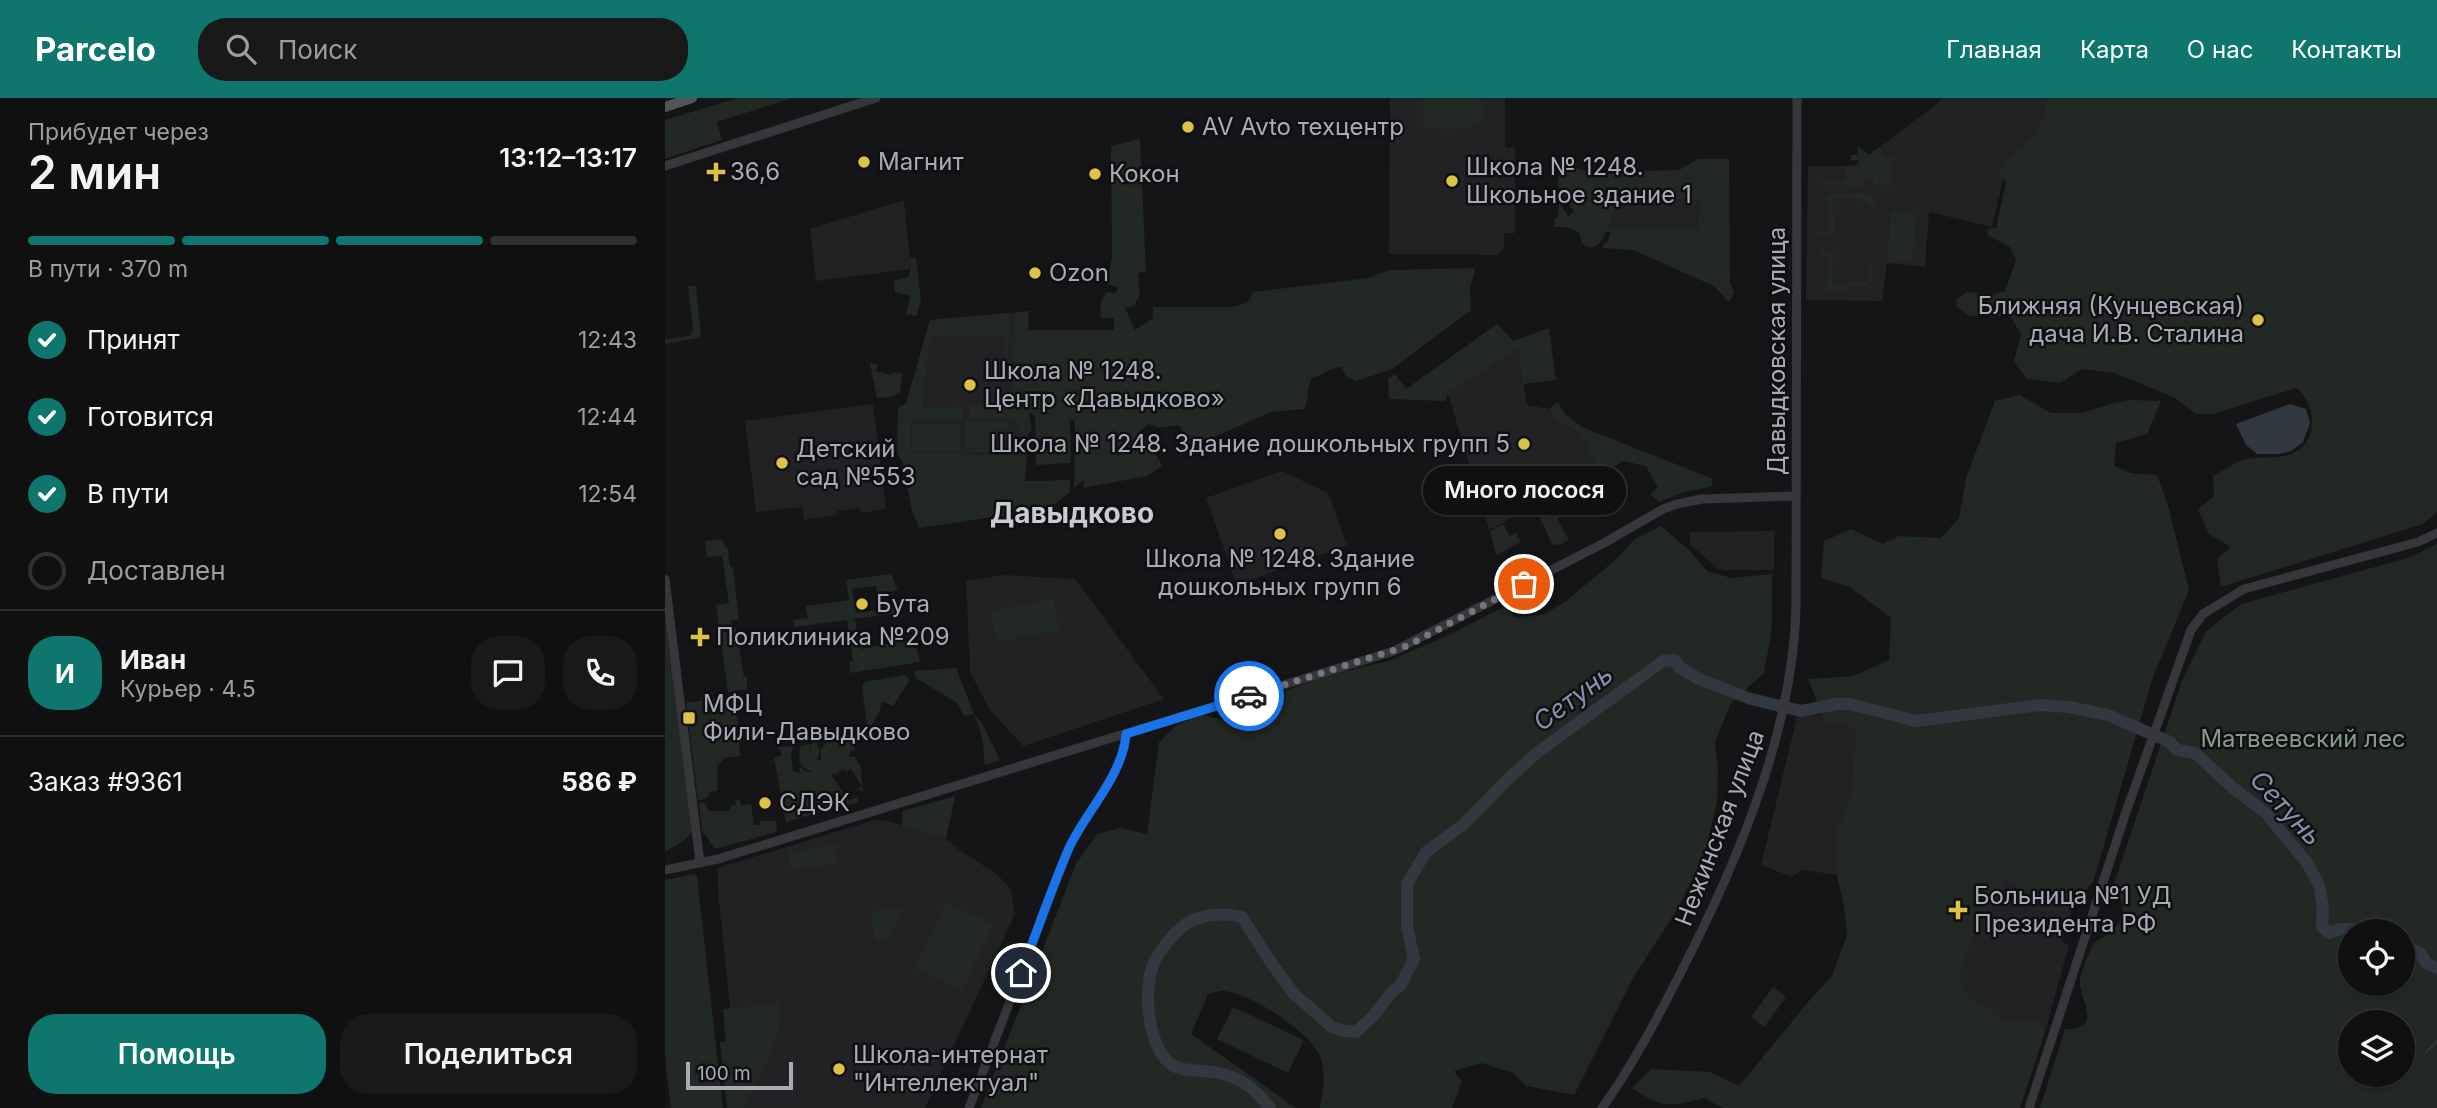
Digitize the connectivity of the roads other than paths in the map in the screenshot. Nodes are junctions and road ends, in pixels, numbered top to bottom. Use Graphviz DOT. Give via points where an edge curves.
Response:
graph roads {
  1 [pos="692,98"];
  2 [pos="876,98"];
  3 [pos="1797,98"];
  4 [pos="665,107"];
  5 [pos="665,166"];
  6 [pos="1796,496"];
  7 [pos="2437,533"];
  8 [pos="665,579"];
  9 [pos="1126,734"];
  10 [pos="700,863"];
  11 [pos="665,870"];
  12 [pos="969,1108"];
  13 [pos="1602,1108"];
  14 [pos="2029,1108"];
  1 -- 4 [label="main road"];
  2 -- 5 [label="street"];
  3 -- 6 [label="street, Давыдковская улица"];
  6 -- 9 [label="street, Давыдковская улица" via="1677,504 1407,646"];
  6 -- 13 [label="street, Нежинская улица" via="1796,626 1780,728 1730,868 1697,941 1650,1031"];
  7 -- 14 [label="street" via="2419,542 2244,589 2203,614 2191,630"];
  8 -- 10 [label="street"];
  9 -- 10 [label="street, Давыдковская улица"];
  9 -- 12 [label="street" via="1117,767 1068,850"];
  10 -- 11 [label="street, Давыдковская улица"];
}
